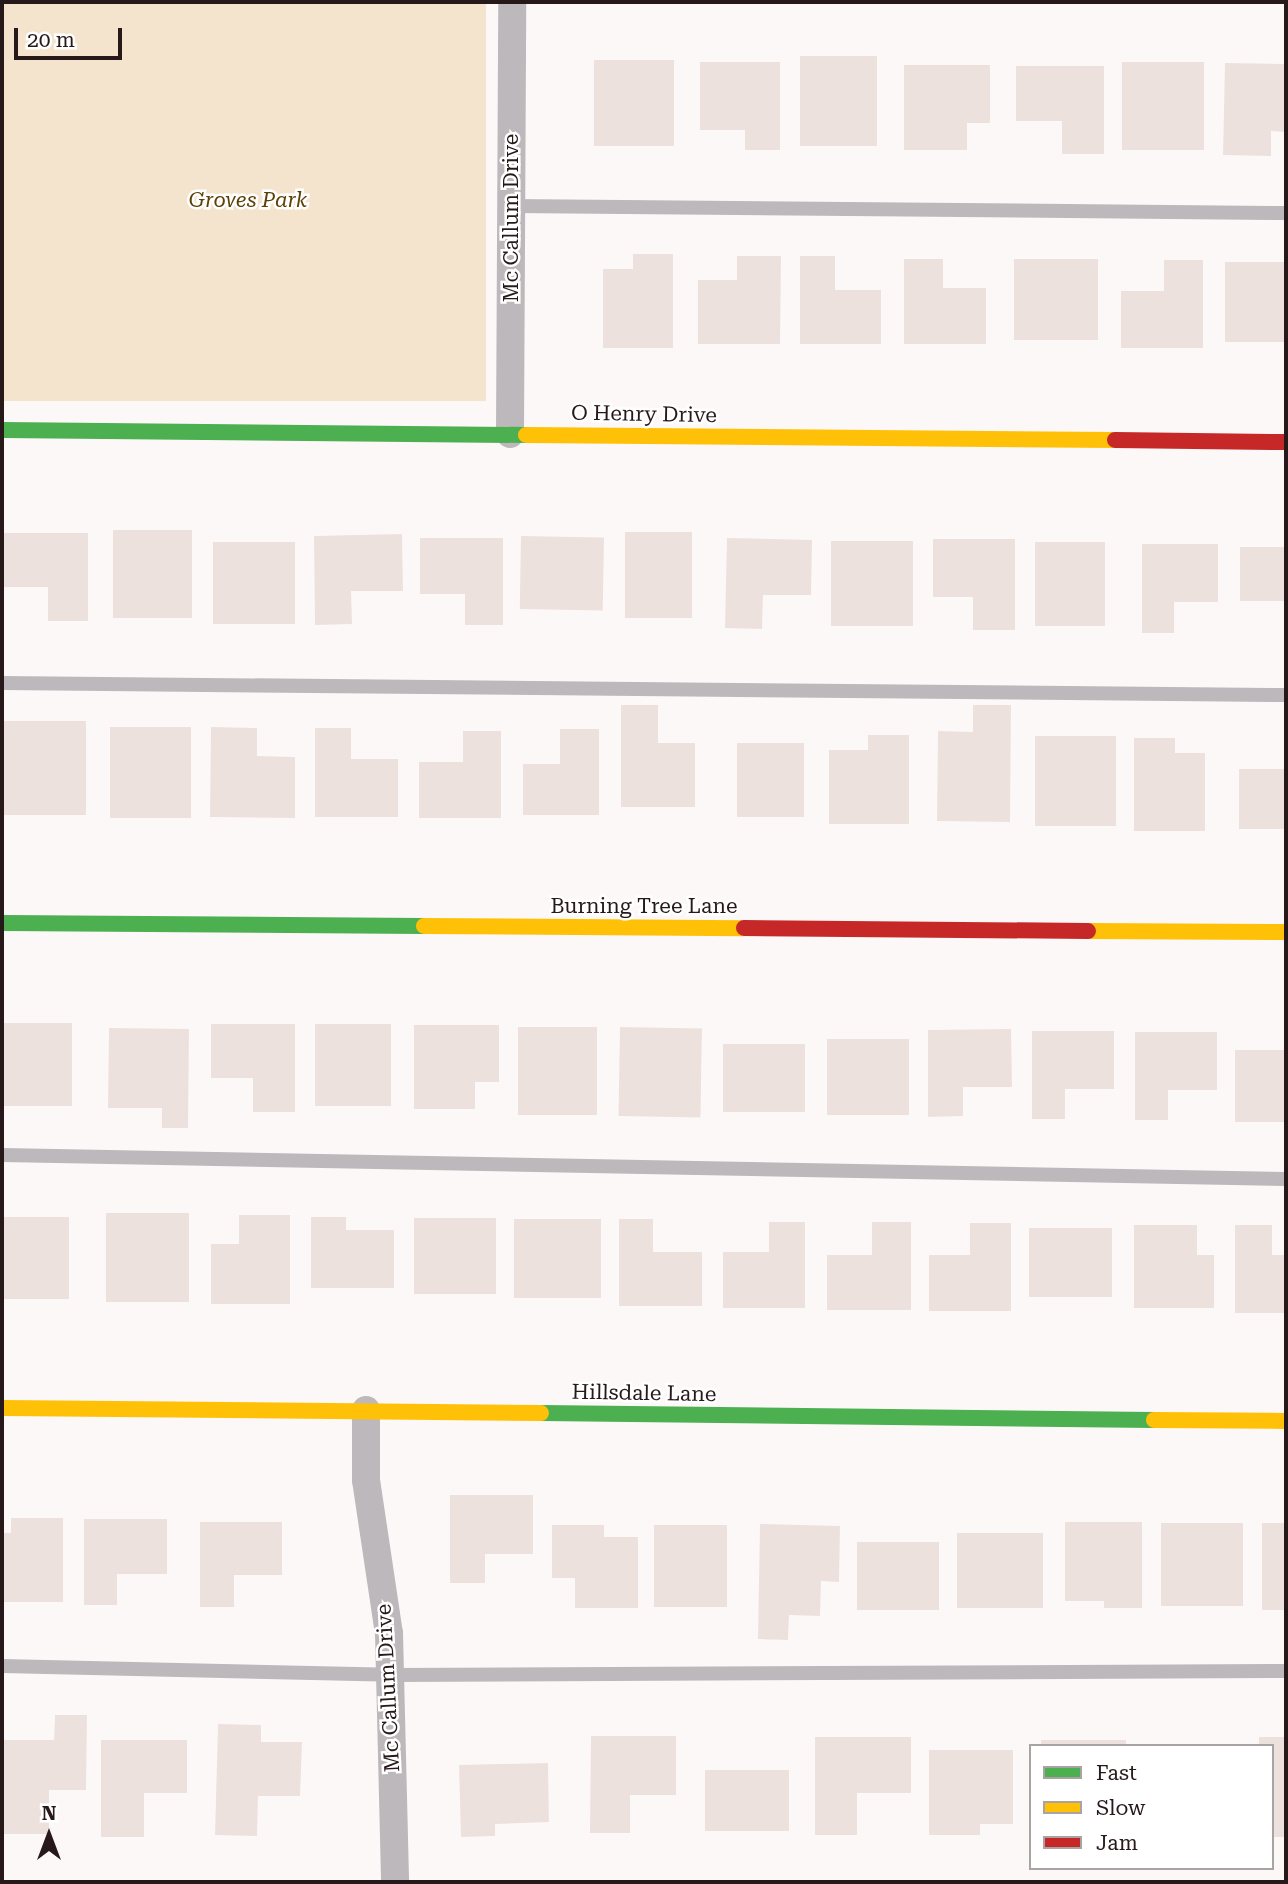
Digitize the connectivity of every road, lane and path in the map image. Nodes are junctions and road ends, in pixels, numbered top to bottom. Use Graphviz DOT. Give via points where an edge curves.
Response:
graph roads {
  1 [pos="512,2"];
  2 [pos="511,206"];
  3 [pos="1286,213"];
  4 [pos="2,430"];
  5 [pos="509,434"];
  6 [pos="1286,442"];
  7 [pos="2,683"];
  8 [pos="1286,695"];
  9 [pos="2,923"];
  10 [pos="1286,932"];
  11 [pos="2,1155"];
  12 [pos="1286,1179"];
  13 [pos="2,1408"];
  14 [pos="366,1410"];
  15 [pos="1286,1421"];
  16 [pos="2,1666"];
  17 [pos="1286,1671"];
  18 [pos="391,1675"];
  19 [pos="395,1882"];
  1 -- 2 [label="street, Mc Callum Drive"];
  2 -- 3 [label="lane"];
  2 -- 5 [label="street, Mc Callum Drive"];
  4 -- 5 [label="street, O Henry Drive"];
  5 -- 6 [label="street, O Henry Drive"];
  7 -- 8 [label="lane"];
  9 -- 10 [label="street, Burning Tree Lane"];
  11 -- 12 [label="lane"];
  13 -- 14 [label="street, Hillsdale Lane"];
  14 -- 15 [label="street, Hillsdale Lane"];
  14 -- 18 [label="street, Mc Callum Drive" via="366,1480"];
  16 -- 18 [label="lane"];
  17 -- 18 [label="lane"];
  18 -- 19 [label="street, Mc Callum Drive"];
}
